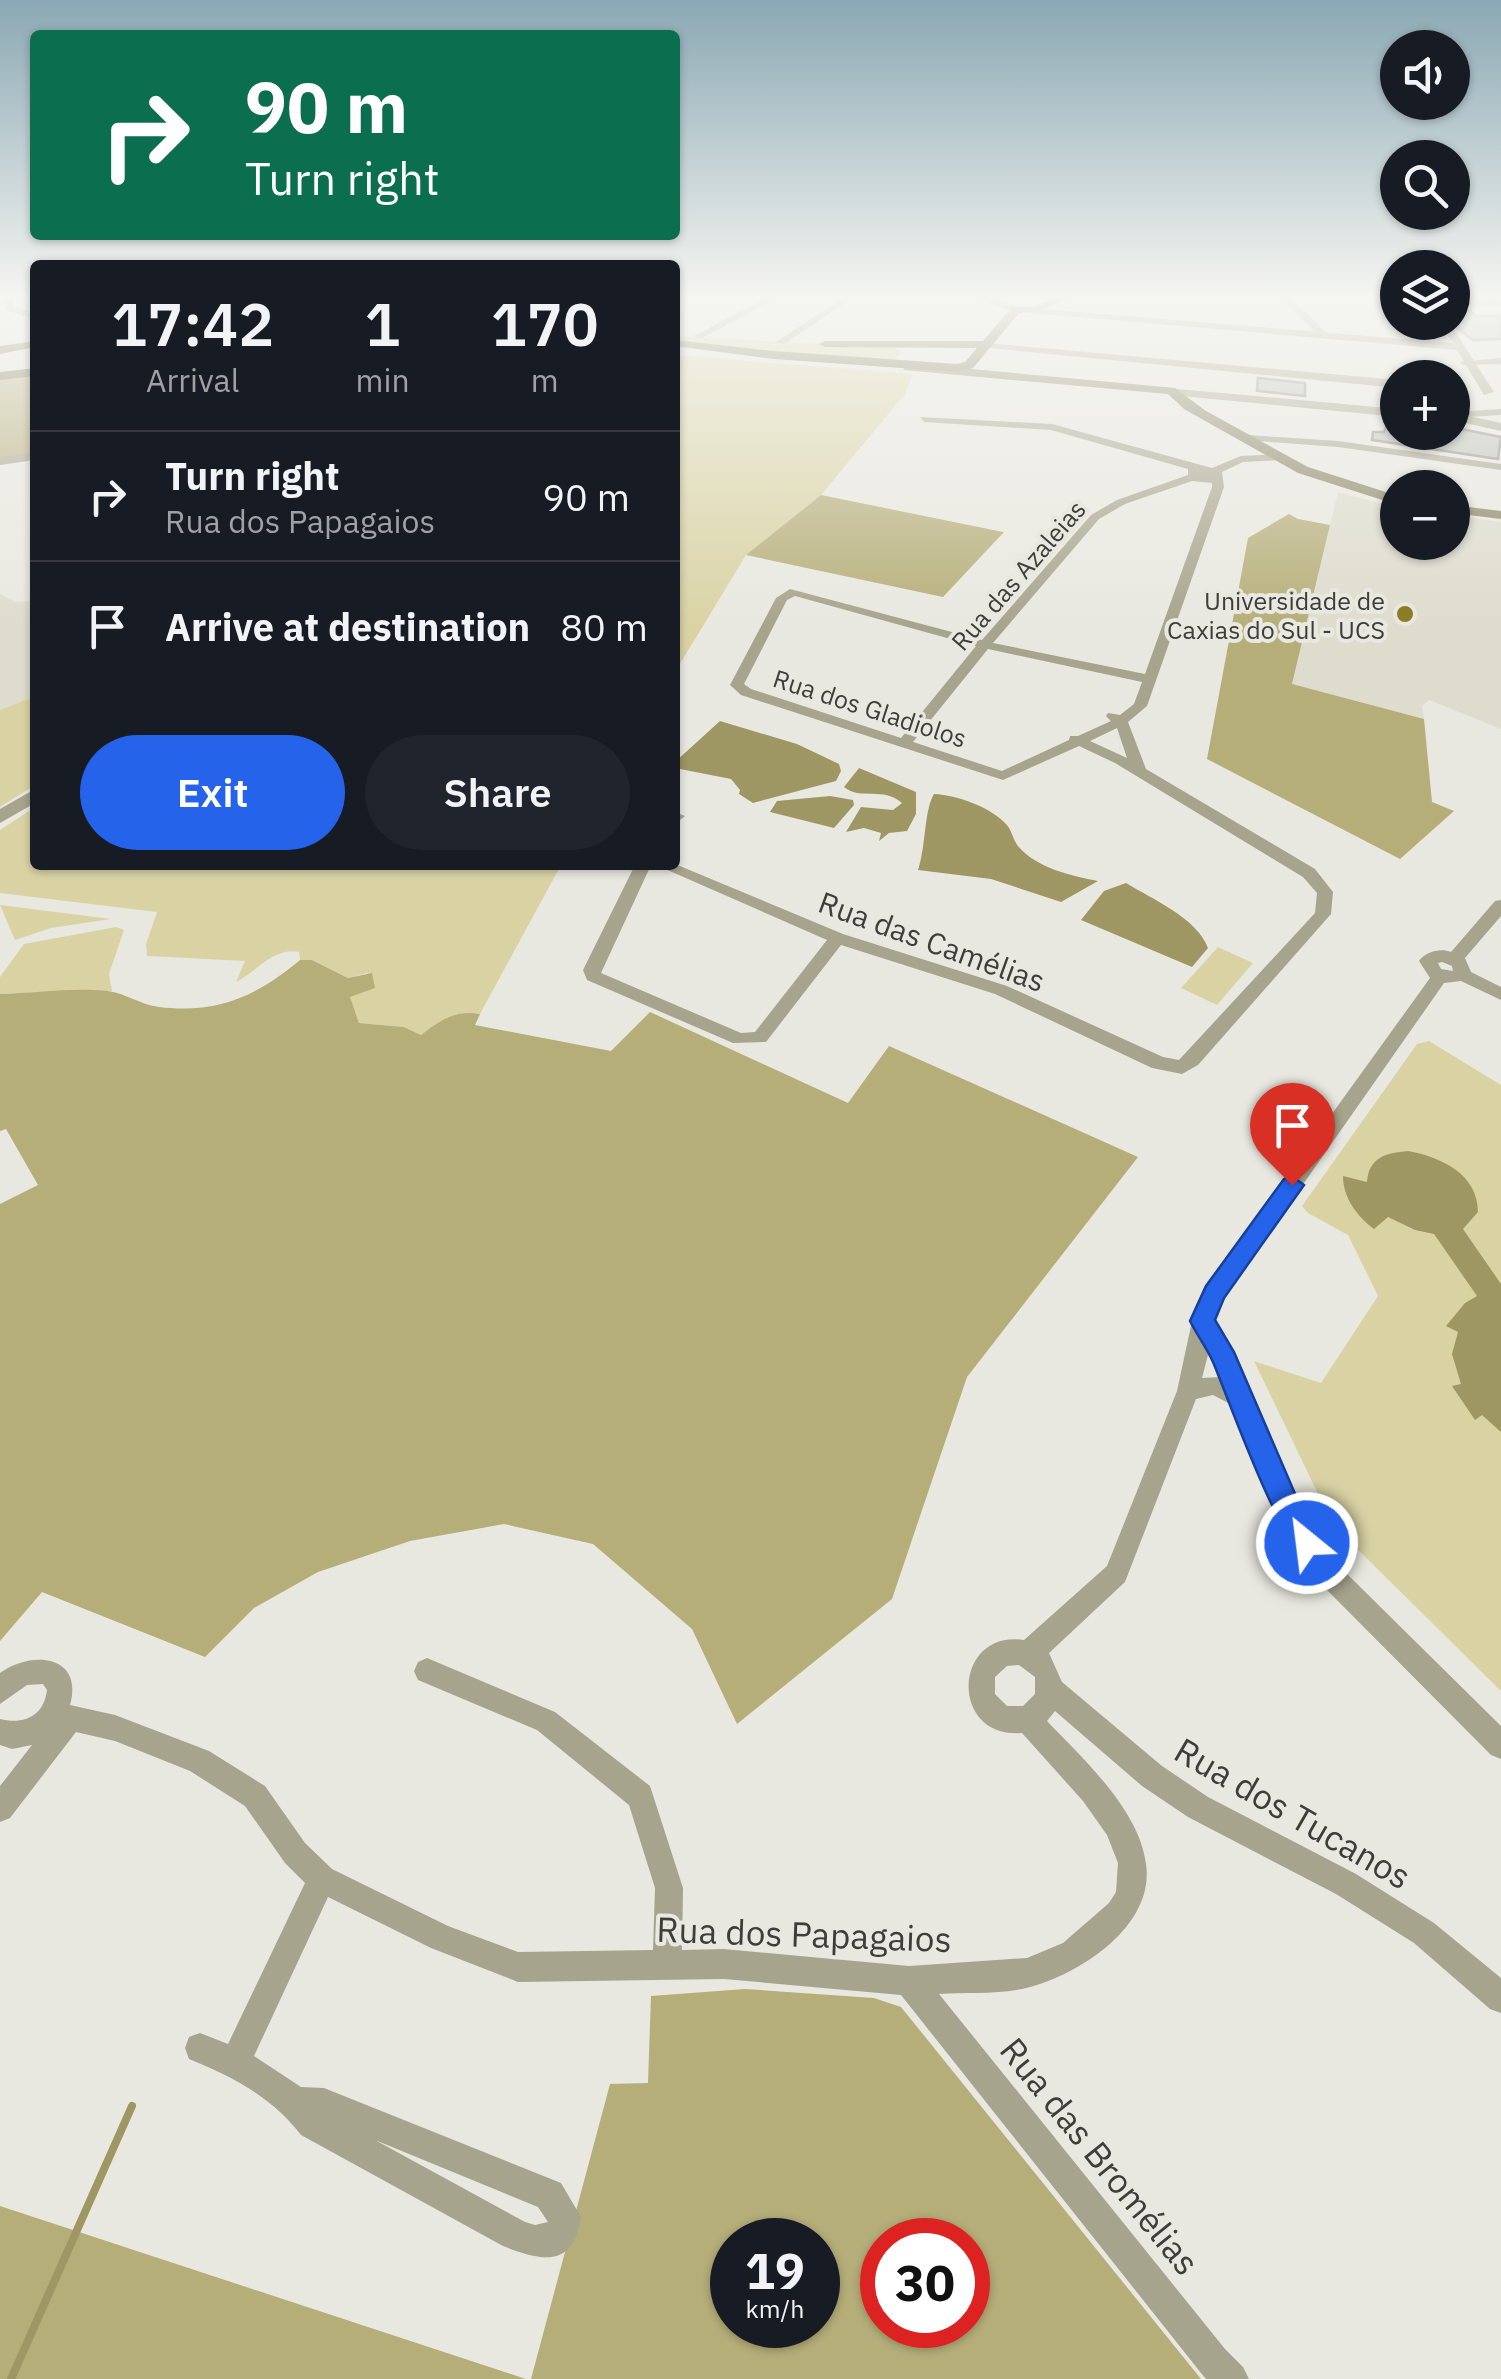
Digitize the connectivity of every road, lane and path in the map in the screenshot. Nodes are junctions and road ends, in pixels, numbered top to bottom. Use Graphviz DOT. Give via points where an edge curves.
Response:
graph roads {
  1 [pos="1193,406"];
  2 [pos="1329,406"];
  3 [pos="1196,407"];
  4 [pos="1380,411"];
  5 [pos="1501,412"];
  6 [pos="1470,415"];
  7 [pos="924,419"];
  8 [pos="1470,421"];
  9 [pos="1501,428"];
  10 [pos="1254,441"];
  11 [pos="30,457"];
  12 [pos="1281,458"];
  13 [pos="0,461"];
  14 [pos="1501,467"];
  15 [pos="1205,475"];
  16 [pos="1380,496"];
  17 [pos="1470,511"];
  18 [pos="1501,515"];
  19 [pos="986,645"];
  20 [pos="1142,678"];
  21 [pos="1117,718"];
  22 [pos="1074,739"];
  23 [pos="906,742"];
  24 [pos="1140,773"];
  25 [pos="30,798"];
  26 [pos="0,817"];
  27 [pos="640,870"];
  28 [pos="676,870"];
  29 [pos="1501,905"];
  30 [pos="837,938"];
  31 [pos="1453,970"];
  32 [pos="1501,994"];
  33 [pos="1202,1321"];
  34 [pos="1188,1391"];
  35 [pos="1241,1398"];
  36 [pos="1028,1655"];
  37 [pos="427,1671"];
  38 [pos="1050,1690"];
  39 [pos="0,1691"];
  40 [pos="62,1716"];
  41 [pos="1028,1720"];
  42 [pos="0,1732"];
  43 [pos="1501,1745"];
  44 [pos="0,1808"];
  45 [pos="322,1879"];
  46 [pos="667,1965"];
  47 [pos="909,1981"];
  48 [pos="1501,1998"];
  49 [pos="200,2048"];
  50 [pos="236,2061"];
  51 [pos="298,2103"];
  52 [pos="1232,2379"];
  1 -- 3 [label="main road"];
  2 -- 4 [label="street"];
  3 -- 10 [label="main road"];
  5 -- 6 [label="street"];
  7 -- 15 [label="street" via="1052,426"];
  8 -- 9 [label="street"];
  10 -- 12 [label="main road"];
  10 -- 14 [label="street" via="1338,444"];
  10 -- 15 [label="street"];
  11 -- 13 [label="street"];
  12 -- 15 [label="street" via="1241,459"];
  12 -- 16 [label="main road"];
  15 -- 19 [label="street, Rua das Azaleias" via="1095,517"];
  15 -- 20 [label="street" via="1217,491"];
  17 -- 18 [label="main road"];
  19 -- 20 [label="street"];
  19 -- 23 [label="street, Rua das Azaleias"];
  19 -- 23 [label="street, Rua dos Gladiolos" via="791,592 782,598 738,687"];
  20 -- 21 [label="street" via="1140,706"];
  21 -- 22 [label="street"];
  21 -- 24 [label="street"];
  22 -- 23 [label="street, Rua dos Gladiolos" via="996,773"];
  22 -- 24 [label="street"];
  24 -- 30 [label="street, Rua das Camélias" via="1309,873 1327,896 1323,914 1182,1067 1001,990"];
  25 -- 26 [label="street"];
  27 -- 30 [label="street" via="593,976 749,1040 760,1038"];
  28 -- 30 [label="street, Rua das Camélias"];
  29 -- 31 [label="street, Rua dos Papagaios"];
  31 -- 32 [label="street"];
  31 -- 33 [label="street, Rua dos Papagaios" via="1214,1293"];
  33 -- 34 [label="street, Rua dos Papagaios"];
  33 -- 35 [label="street"];
  34 -- 35 [label="street" via="1215,1386"];
  34 -- 36 [label="street, Rua dos Papagaios" via="1116,1574"];
  35 -- 43 [label="street" via="1286,1504 1335,1580"];
  36 -- 38 [label="street" via="1044,1669"];
  36 -- 41 [label="street, Rua dos Papagaios" via="996,1654 980,1681 996,1712"];
  37 -- 46 [label="street" via="546,1721 640,1796 669,1888"];
  38 -- 41 [label="street" via="1044,1709"];
  38 -- 48 [label="street, Rua dos Tucanos" via="1152,1776 1346,1884"];
  39 -- 40 [label="street" via="26,1672 52,1674"];
  40 -- 42 [label="street" via="27,1734"];
  40 -- 44 [label="street"];
  40 -- 45 [label="street, Rua dos Papagaios" via="164,1745 243,1786"];
  41 -- 47 [label="street, Rua dos Papagaios" via="1118,1826 1132,1862 1130,1896 1119,1914 1072,1953 1028,1973"];
  45 -- 46 [label="street, Rua dos Papagaios" via="441,1938 518,1967"];
  45 -- 50 [label="street"];
  46 -- 47 [label="street, Rua dos Papagaios" via="775,1967"];
  47 -- 52 [label="street, Rua das Bromélias"];
  49 -- 50 [label="street"];
  50 -- 51 [label="street"];
  51 -- 51 [label="street" via="312,2124 516,2234 551,2242 563,2230 565,2217 548,2194 324,2104"];
}
